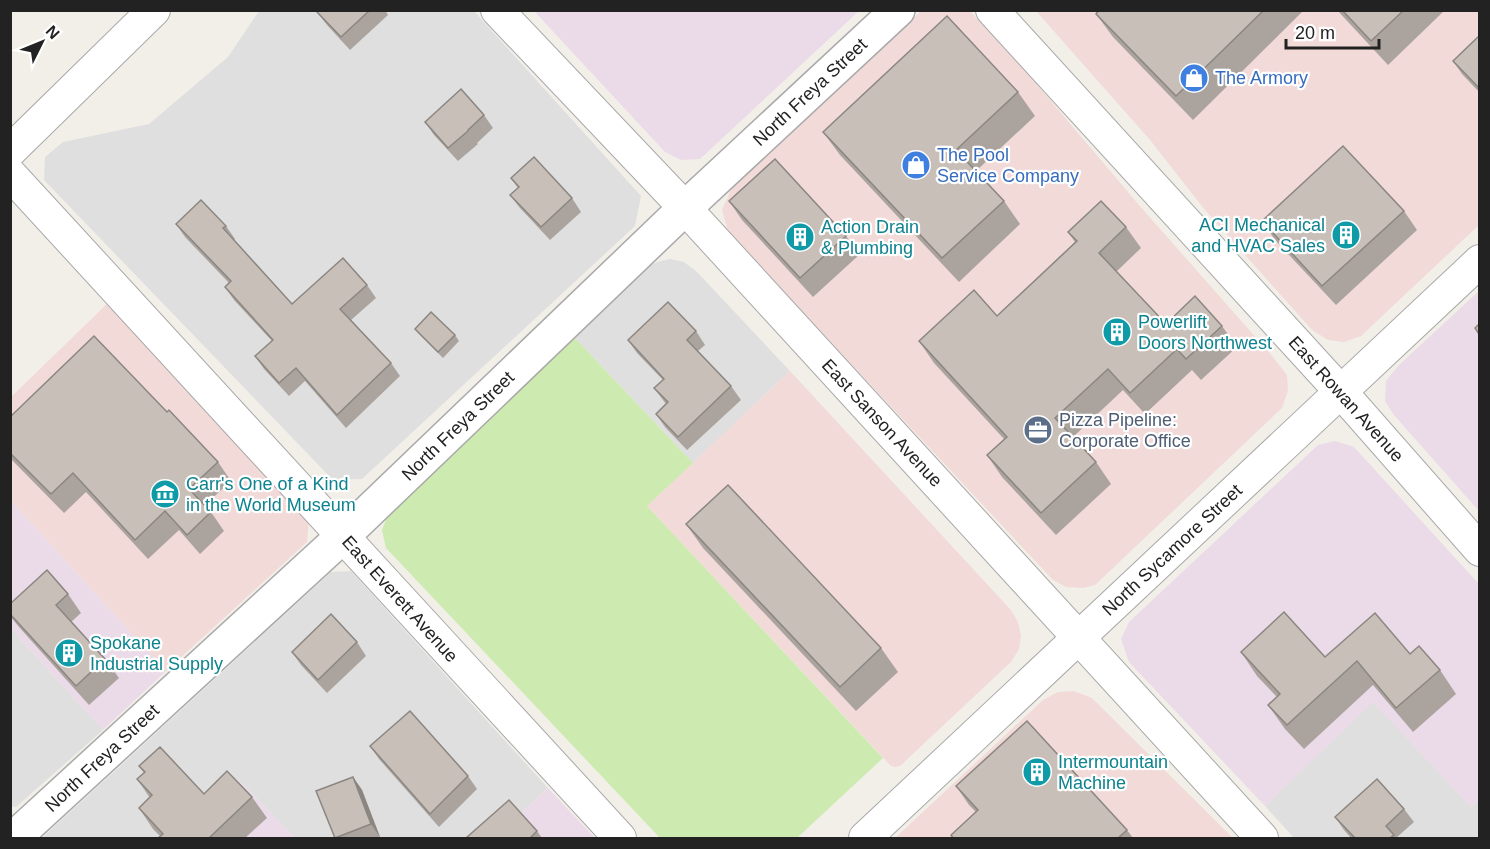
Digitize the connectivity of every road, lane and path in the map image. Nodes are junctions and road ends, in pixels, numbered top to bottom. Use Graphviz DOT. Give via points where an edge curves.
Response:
graph roads {
  1 [pos="154,10"];
  2 [pos="497,10"];
  3 [pos="897,10"];
  4 [pos="992,10"];
  5 [pos="10,151"];
  6 [pos="10,174"];
  7 [pos="685,208"];
  8 [pos="1479,261"];
  9 [pos="1341,392"];
  10 [pos="343,536"];
  11 [pos="1479,550"];
  12 [pos="1079,637"];
  13 [pos="14,838"];
  14 [pos="620,838"];
  15 [pos="864,838"];
  16 [pos="1262,838"];
  1 -- 5 [label="street"];
  2 -- 7 [label="street, East Sanson Avenue"];
  3 -- 7 [label="street, North Freya Street"];
  4 -- 9 [label="street, East Rowan Avenue"];
  6 -- 10 [label="street, East Everett Avenue"];
  7 -- 10 [label="street, North Freya Street"];
  7 -- 12 [label="street, East Sanson Avenue"];
  8 -- 9 [label="street, North Sycamore Street"];
  9 -- 11 [label="street, East Rowan Avenue"];
  9 -- 12 [label="street, North Sycamore Street"];
  10 -- 13 [label="street, North Freya Street"];
  10 -- 14 [label="street, East Everett Avenue"];
  12 -- 15 [label="street, North Sycamore Street"];
  12 -- 16 [label="street, East Sanson Avenue"];
}
